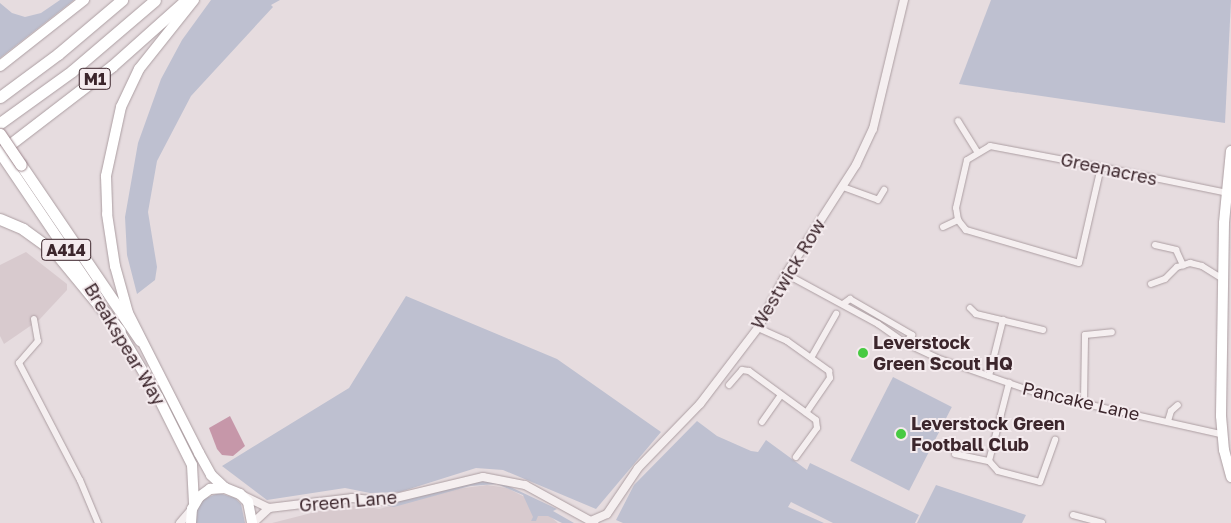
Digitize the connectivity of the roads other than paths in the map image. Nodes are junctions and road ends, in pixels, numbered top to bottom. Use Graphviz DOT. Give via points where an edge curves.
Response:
graph roads {
  1 [pos="84,0"];
  2 [pos="122,0"];
  3 [pos="155,0"];
  4 [pos="186,0"];
  5 [pos="194,0"];
  6 [pos="904,0"];
  7 [pos="0,66"];
  8 [pos="0,97"];
  9 [pos="958,121"];
  10 [pos="0,123"];
  11 [pos="0,134"];
  12 [pos="977,151"];
  13 [pos="1231,151"];
  14 [pos="0,153"];
  15 [pos="16,167"];
  16 [pos="1101,167"];
  17 [pos="843,187"];
  18 [pos="884,190"];
  19 [pos="1228,193"];
  20 [pos="0,219"];
  21 [pos="958,220"];
  22 [pos="944,227"];
  23 [pos="1155,245"];
  24 [pos="1184,265"];
  25 [pos="786,274"];
  26 [pos="1225,283"];
  27 [pos="1151,284"];
  28 [pos="970,308"];
  29 [pos="836,314"];
  30 [pos="34,319"];
  31 [pos="1002,320"];
  32 [pos="881,321"];
  33 [pos="758,328"];
  34 [pos="1043,330"];
  35 [pos="120,331"];
  36 [pos="1112,332"];
  37 [pos="140,340"];
  38 [pos="905,343"];
  39 [pos="811,358"];
  40 [pos="989,376"];
  41 [pos="1009,383"];
  42 [pos="729,384"];
  43 [pos="782,395"];
  44 [pos="1084,402"];
  45 [pos="1178,405"];
  46 [pos="806,413"];
  47 [pos="1168,421"];
  48 [pos="762,422"];
  49 [pos="1221,434"];
  50 [pos="1055,440"];
  51 [pos="955,454"];
  52 [pos="796,458"];
  53 [pos="989,461"];
  54 [pos="1231,477"];
  55 [pos="224,488"];
  56 [pos="240,494"];
  57 [pos="193,506"];
  58 [pos="269,508"];
  59 [pos="607,514"];
  60 [pos="1073,515"];
  61 [pos="593,522"];
  62 [pos="98,523"];
  63 [pos="180,523"];
  64 [pos="191,523"];
  65 [pos="252,523"];
  66 [pos="609,523"];
  67 [pos="1102,523"];
  1 -- 7 [label="main road"];
  2 -- 8 [label="highway, M1"];
  3 -- 10 [label="highway, M1" via="72,71"];
  4 -- 14 [label="highway, M1" via="112,66"];
  5 -- 37 [label="main road, A414" via="156,45 130,84 110,145 106,176 110,237 123,300"];
  6 -- 17 [label="street, Westwick Row" via="873,129"];
  9 -- 12 [label="street"];
  11 -- 15 [label="highway, bridge"];
  12 -- 16 [label="street, Greenacres" via="990,146"];
  12 -- 21 [label="street" via="967,160 956,208"];
  13 -- 19 [label="main road"];
  14 -- 15 [label="main road, A414"];
  15 -- 35 [label="main road, Breakspear Way / A414"];
  15 -- 37 [label="highway"];
  16 -- 19 [label="street, Greenacres"];
  16 -- 21 [label="street" via="1079,263 966,230"];
  17 -- 18 [label="street" via="878,200"];
  17 -- 25 [label="street, Westwick Row"];
  19 -- 26 [label="main road"];
  20 -- 35 [label="highway" via="23,229 55,252"];
  21 -- 22 [label="street"];
  23 -- 24 [label="street" via="1176,250"];
  24 -- 26 [label="street" via="1202,266"];
  24 -- 27 [label="street" via="1165,279"];
  25 -- 32 [label="street" via="843,304 850,299"];
  25 -- 33 [label="street, Westwick Row"];
  26 -- 49 [label="main road"];
  28 -- 31 [label="street" via="976,314"];
  29 -- 39 [label="street"];
  30 -- 62 [label="street" via="38,341 19,363 80,480"];
  31 -- 34 [label="street"];
  31 -- 40 [label="street"];
  32 -- 38 [label="street, Pancake Lane"];
  32 -- 38 [label="street" via="912,335"];
  33 -- 39 [label="street" via="787,341"];
  33 -- 59 [label="street, Westwick Row" via="700,404 638,468"];
  35 -- 57 [label="main road, Breakspear Way / A414" via="192,465"];
  36 -- 44 [label="street" via="1085,335"];
  37 -- 55 [label="main road, Breakspear Way / A414" via="211,475"];
  38 -- 40 [label="street, Pancake Lane"];
  39 -- 46 [label="street" via="829,371 830,378"];
  40 -- 41 [label="street, Pancake Lane"];
  41 -- 44 [label="street, Pancake Lane" via="1038,393"];
  41 -- 53 [label="street"];
  42 -- 43 [label="street" via="742,370 749,371"];
  43 -- 46 [label="street"];
  43 -- 48 [label="street"];
  44 -- 47 [label="street, Pancake Lane"];
  45 -- 47 [label="street" via="1171,410"];
  46 -- 52 [label="street" via="816,420 817,428"];
  47 -- 49 [label="street, Pancake Lane"];
  49 -- 54 [label="main road"];
  50 -- 53 [label="street" via="1040,482 998,471"];
  51 -- 53 [label="street"];
  55 -- 56 [label="main road"];
  55 -- 57 [label="main road" via="204,493"];
  56 -- 58 [label="street"];
  56 -- 65 [label="main road" via="252,512"];
  57 -- 63 [label="street"];
  57 -- 64 [label="main road, Breakspear Way"];
  58 -- 61 [label="street, Green Lane" via="352,498 383,501 483,477 525,485"];
  58 -- 65 [label="street"];
  59 -- 61 [label="street"];
  59 -- 66 [label="street"];
  60 -- 67 [label="street"];
}
